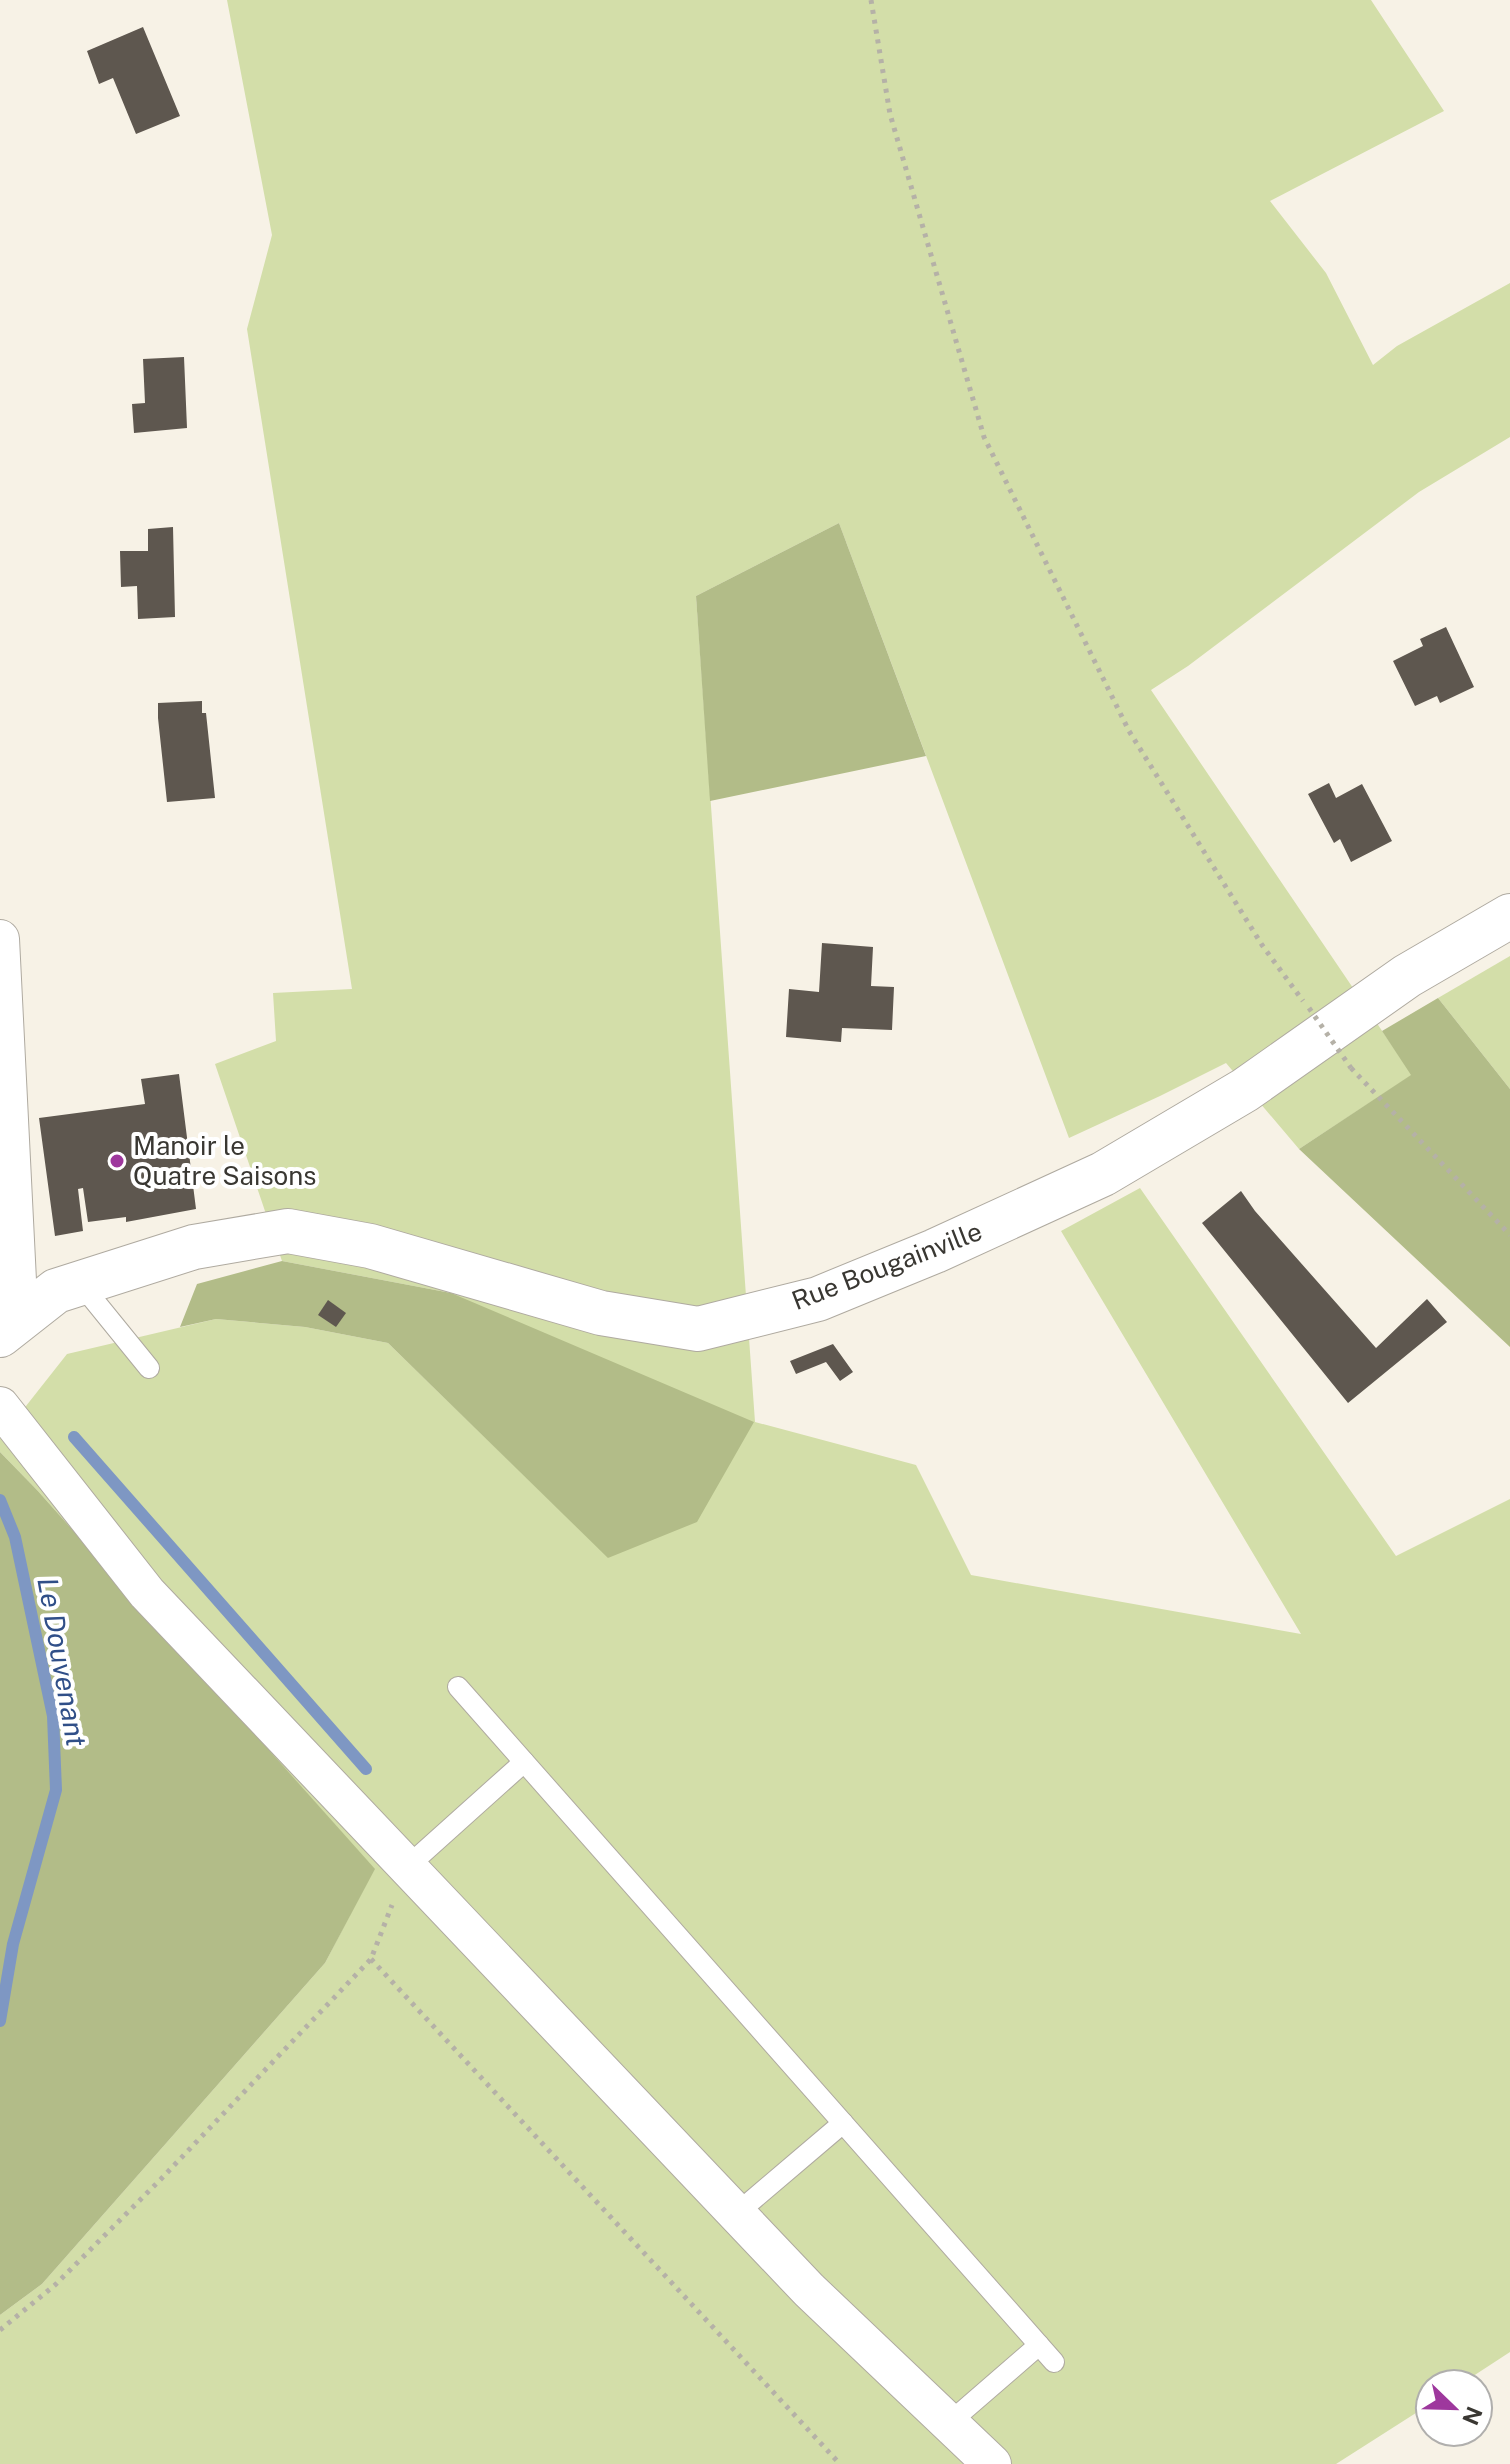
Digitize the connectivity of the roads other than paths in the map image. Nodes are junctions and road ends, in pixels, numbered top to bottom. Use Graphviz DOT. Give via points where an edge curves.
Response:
graph roads {
  1 [pos="1510,916"];
  2 [pos="0,939"];
  3 [pos="80,1283"];
  4 [pos="10,1328"];
  5 [pos="149,1368"];
  6 [pos="0,1406"];
  7 [pos="458,1687"];
  8 [pos="524,1762"];
  9 [pos="407,1867"];
  10 [pos="843,2123"];
  11 [pos="736,2214"];
  12 [pos="1039,2345"];
  13 [pos="1054,2362"];
  14 [pos="949,2423"];
  15 [pos="992,2464"];
  1 -- 3 [label="street, Rue Bougainville" via="1407,976 1245,1090 1103,1174 818,1299 698,1329 601,1313 370,1246 288,1231 194,1247"];
  2 -- 4 [label="street"];
  3 -- 4 [label="street, Rue Bougainville" via="56,1291"];
  3 -- 5 [label="lane"];
  6 -- 9 [label="street" via="147,1593"];
  7 -- 8 [label="lane"];
  8 -- 9 [label="lane"];
  8 -- 10 [label="lane"];
  9 -- 11 [label="street"];
  10 -- 11 [label="lane"];
  10 -- 12 [label="lane"];
  11 -- 14 [label="street"];
  12 -- 13 [label="lane"];
  12 -- 14 [label="lane"];
  14 -- 15 [label="street"];
}
